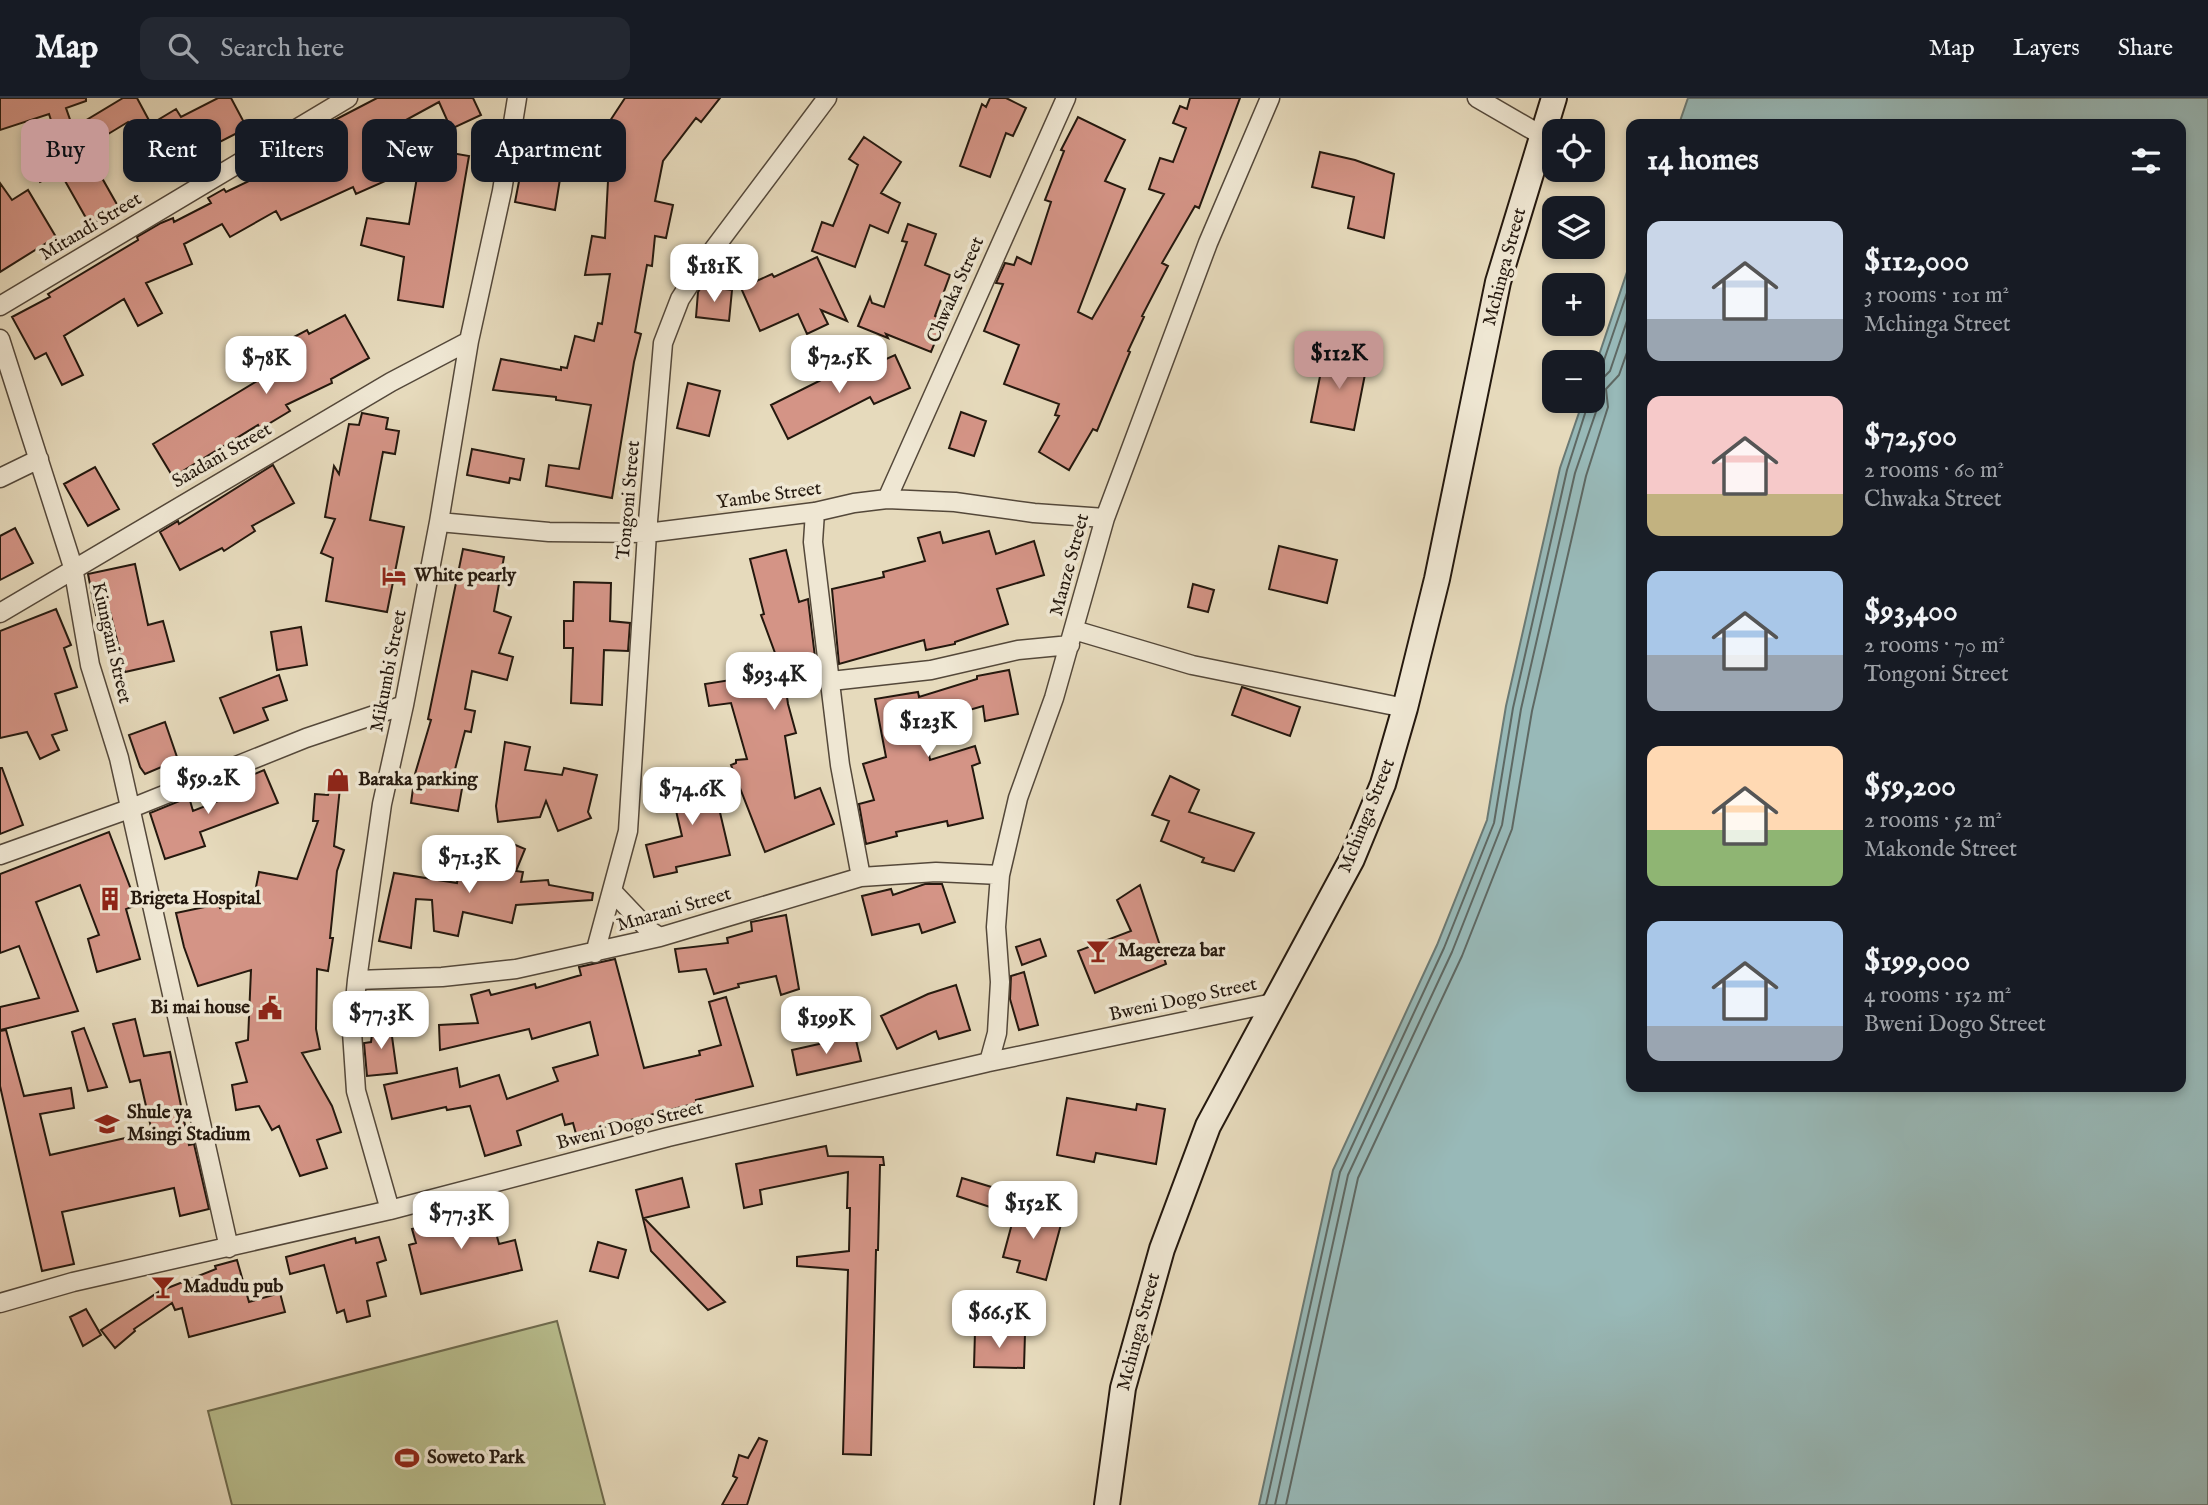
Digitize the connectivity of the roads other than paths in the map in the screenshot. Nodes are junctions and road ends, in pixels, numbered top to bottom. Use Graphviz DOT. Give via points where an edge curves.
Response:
graph roads {
  1 [pos="348,98"];
  2 [pos="517,98"];
  3 [pos="827,98"];
  4 [pos="1066,98"];
  5 [pos="1270,98"];
  6 [pos="1477,98"];
  7 [pos="1553,98"];
  8 [pos="1541,135"];
  9 [pos="0,306"];
  10 [pos="0,339"];
  11 [pos="470,341"];
  12 [pos="39,459"];
  13 [pos="0,478"];
  14 [pos="887,499"];
  15 [pos="815,512"];
  16 [pos="1105,518"];
  17 [pos="439,522"];
  18 [pos="647,533"];
  19 [pos="73,568"];
  20 [pos="0,613"];
  21 [pos="1072,637"];
  22 [pos="831,681"];
  23 [pos="404,705"];
  24 [pos="1405,708"];
  25 [pos="129,809"];
  26 [pos="0,855"];
  27 [pos="1000,875"];
  28 [pos="861,877"];
  29 [pos="612,891"];
  30 [pos="660,937"];
  31 [pos="595,953"];
  32 [pos="357,980"];
  33 [pos="1273,1003"];
  34 [pos="989,1062"];
  35 [pos="390,1210"];
  36 [pos="229,1248"];
  37 [pos="0,1303"];
  38 [pos="1107,1505"];
  1 -- 9 [label="street, Mitandi Street"];
  2 -- 11 [label="street, Mikumbi Street"];
  3 -- 18 [label="street, Tongoni Street" via="680,299 663,343"];
  4 -- 14 [label="street, Chwaka Street"];
  5 -- 16 [label="street, Manze Street" via="1208,243"];
  6 -- 8 [label="street"];
  7 -- 8 [label="main road, Mchinga Street"];
  8 -- 24 [label="main road, Mchinga Street" via="1498,282 1437,579"];
  10 -- 12 [label="street, Kiungani Street"];
  11 -- 17 [label="street, Mikumbi Street"];
  11 -- 19 [label="street, Saadani Street" via="391,382"];
  12 -- 13 [label="street"];
  12 -- 19 [label="street, Kiungani Street"];
  14 -- 15 [label="street, Yambe Street"];
  14 -- 16 [label="street, Yambe Street"];
  15 -- 18 [label="street, Yambe Street"];
  15 -- 22 [label="street" via="813,542"];
  16 -- 21 [label="street, Manze Street"];
  17 -- 18 [label="street, Yambe Street"];
  17 -- 23 [label="street, Mikumbi Street"];
  18 -- 29 [label="street, Tongoni Street" via="628,831"];
  19 -- 20 [label="street, Saadani Street"];
  19 -- 25 [label="street, Kiungani Street" via="90,665 119,758"];
  21 -- 22 [label="street" via="931,670"];
  21 -- 24 [label="street"];
  21 -- 27 [label="street, Manze Street" via="1018,798"];
  22 -- 28 [label="street" via="840,765"];
  23 -- 25 [label="street" via="306,738"];
  23 -- 32 [label="street, Mikumbi Street" via="382,804"];
  24 -- 33 [label="main road, Mchinga Street" via="1383,784 1352,859"];
  25 -- 26 [label="street"];
  25 -- 36 [label="street, Kiungani Street"];
  27 -- 28 [label="street, Mnarani Street" via="936,872"];
  27 -- 34 [label="street, Manze Street" via="997,1033"];
  28 -- 30 [label="street, Mnarani Street"];
  29 -- 30 [label="street"];
  29 -- 31 [label="street, Tongoni Street"];
  30 -- 31 [label="street, Mnarani Street"];
  31 -- 32 [label="street, Mnarani Street" via="516,969"];
  32 -- 35 [label="street, Mikumbi Street" via="352,1032 356,1091"];
  33 -- 34 [label="street, Bweni Dogo Street"];
  33 -- 38 [label="main road, Mchinga Street" via="1208,1126 1162,1249 1123,1388"];
  34 -- 35 [label="street, Bweni Dogo Street" via="668,1137"];
  35 -- 36 [label="street, Bweni Dogo Street"];
  36 -- 37 [label="street, Bweni Dogo Street"];
}
